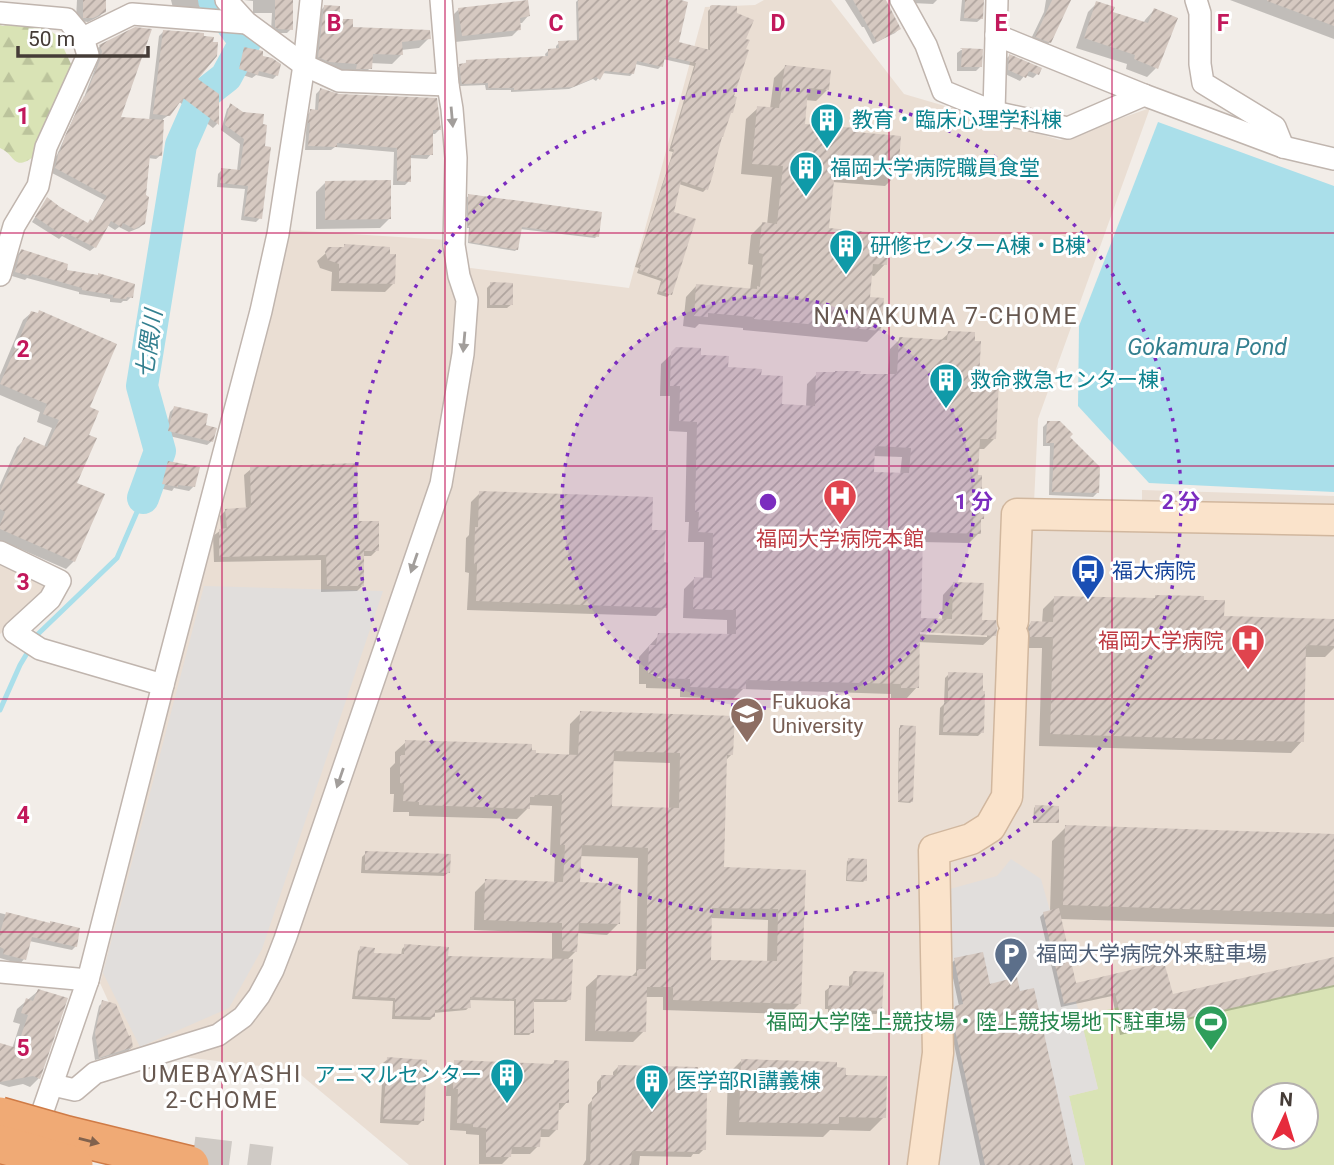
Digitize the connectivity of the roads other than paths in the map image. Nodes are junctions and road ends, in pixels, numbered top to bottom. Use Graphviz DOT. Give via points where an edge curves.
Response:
graph roads {
  1 [pos="226,0"];
  2 [pos="312,0"];
  3 [pos="441,0"];
  4 [pos="901,0"];
  5 [pos="997,0"];
  6 [pos="1196,0"];
  7 [pos="67,10"];
  8 [pos="0,13"];
  9 [pos="247,23"];
  10 [pos="996,35"];
  11 [pos="83,38"];
  12 [pos="304,65"];
  13 [pos="447,85"];
  14 [pos="1144,95"];
  15 [pos="994,112"];
  16 [pos="1283,147"];
  17 [pos="1334,159"];
  18 [pos="0,275"];
  19 [pos="1334,520"];
  20 [pos="0,552"];
  21 [pos="163,685"];
  22 [pos="0,972"];
  23 [pos="88,980"];
  24 [pos="52,1085"];
  25 [pos="0,1116"];
  26 [pos="41,1116"];
  27 [pos="15,1160"];
  28 [pos="74,1165"];
  29 [pos="190,1165"];
  30 [pos="923,1165"];
  1 -- 9 [label="street"];
  2 -- 12 [label="street"];
  3 -- 13 [label="street"];
  4 -- 15 [label="street" via="926,45 943,91"];
  5 -- 10 [label="street"];
  6 -- 16 [label="street" via="1203,83 1275,127"];
  7 -- 8 [label="street"];
  7 -- 11 [label="street"];
  9 -- 11 [label="street" via="132,14"];
  9 -- 12 [label="street"];
  10 -- 14 [label="street"];
  10 -- 15 [label="street"];
  11 -- 18 [label="street" via="88,55 46,148 38,186 14,226"];
  12 -- 13 [label="street" via="339,81"];
  12 -- 21 [label="street" via="261,311"];
  13 -- 24 [label="street, one-way" via="456,158 454,245 467,300 463,354 441,484 273,970 243,1017 218,1035 95,1073 75,1090"];
  14 -- 15 [label="street" via="1068,128"];
  14 -- 16 [label="street"];
  16 -- 17 [label="street"];
  19 -- 30 [label="street" via="1017,514 1007,797 990,827 971,839 934,850 938,1053"];
  20 -- 21 [label="street" via="60,581 50,599 14,632 40,649"];
  21 -- 23 [label="street"];
  22 -- 23 [label="street"];
  23 -- 24 [label="street"];
  24 -- 26 [label="street"];
  25 -- 29 [label="highway, one-way, bridge"];
  26 -- 27 [label="street"];
  27 -- 28 [label="highway, bridge"];
}
